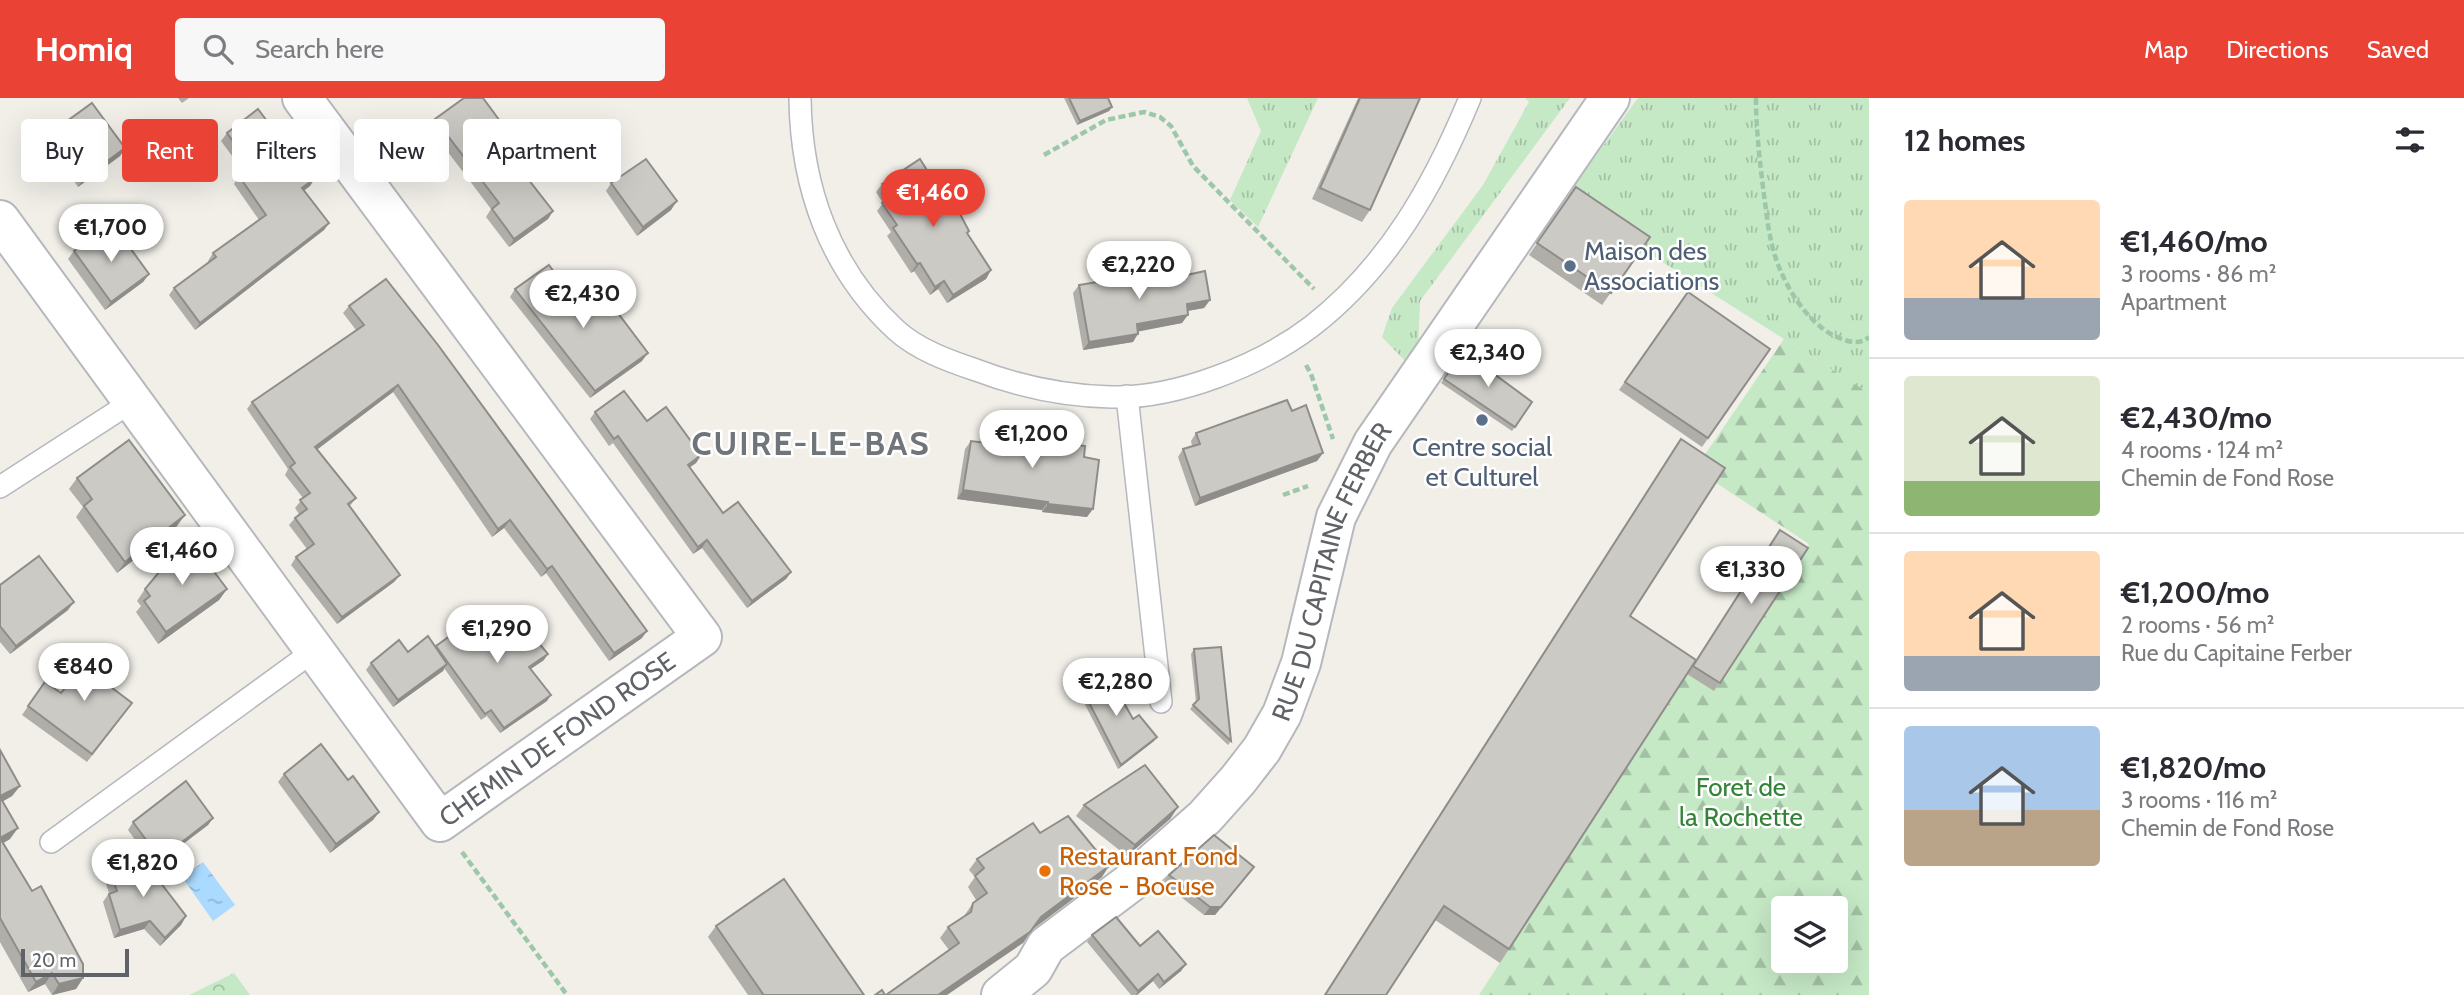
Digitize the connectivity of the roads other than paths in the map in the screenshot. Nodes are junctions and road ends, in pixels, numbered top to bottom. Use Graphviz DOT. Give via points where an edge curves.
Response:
graph roads {
  1 [pos="302,98"];
  2 [pos="800,98"];
  3 [pos="1470,98"];
  4 [pos="1611,98"];
  5 [pos="0,220"];
  6 [pos="1127,396"];
  7 [pos="133,401"];
  8 [pos="0,487"];
  9 [pos="315,650"];
  10 [pos="1161,702"];
  11 [pos="51,842"];
  12 [pos="1001,995"];
  1 -- 9 [label="street, CHEMIN DE FOND ROSE" via="702,637 440,822"];
  2 -- 6 [label="lane" via="805,163 828,239 848,275 898,332 934,353 995,377 1072,394"];
  3 -- 6 [label="lane" via="1448,151 1408,223 1368,274 1313,325 1241,367 1157,393"];
  4 -- 12 [label="street, RUE DU CAPITAINE FERBER" via="1373,443 1336,517 1301,663 1282,714 1262,749 1205,817 1131,882 1046,946 1033,969"];
  5 -- 7 [label="street, CHEMIN DE FOND ROSE"];
  6 -- 10 [label="lane"];
  7 -- 8 [label="lane"];
  7 -- 9 [label="street, CHEMIN DE FOND ROSE"];
  9 -- 11 [label="lane"];
}
